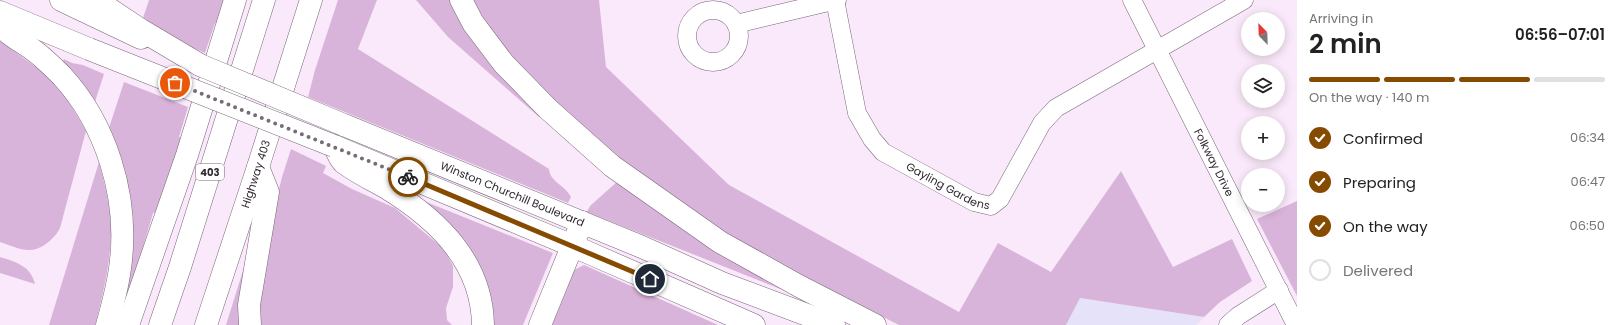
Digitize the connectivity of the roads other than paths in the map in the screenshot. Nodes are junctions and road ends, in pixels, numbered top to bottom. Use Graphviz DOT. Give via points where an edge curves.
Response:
graph roads {
  1 [pos="61,0"];
  2 [pos="235,0"];
  3 [pos="264,0"];
  4 [pos="311,0"];
  5 [pos="462,0"];
  6 [pos="836,0"];
  7 [pos="1132,0"];
  8 [pos="1244,0"];
  9 [pos="96,6"];
  10 [pos="0,12"];
  11 [pos="0,24"];
  12 [pos="736,24"];
  13 [pos="1158,50"];
  14 [pos="334,146"];
  15 [pos="258,167"];
  16 [pos="582,222"];
  17 [pos="573,245"];
  18 [pos="1279,290"];
  19 [pos="107,325"];
  20 [pos="128,325"];
  21 [pos="160,325"];
  22 [pos="206,325"];
  23 [pos="250,325"];
  24 [pos="483,325"];
  25 [pos="540,325"];
  26 [pos="754,325"];
  27 [pos="834,325"];
  28 [pos="876,325"];
  29 [pos="1228,325"];
  30 [pos="1296,325"];
  1 -- 9 [label="main road"];
  2 -- 20 [label="main road" via="187,155"];
  3 -- 21 [label="main road, 403"];
  4 -- 15 [label="main road, Highway 403"];
  5 -- 28 [label="main road" via="473,23 504,64 548,109 612,166 720,242"];
  6 -- 12 [label="street"];
  6 -- 13 [label="street, Gayling Gardens" via="858,113 872,139 883,152 974,202 991,206 1000,199 1042,123 1056,108"];
  7 -- 13 [label="street, Folkway Drive"];
  8 -- 13 [label="street"];
  9 -- 16 [label="main road, Winston Churchill Boulevard, bridge" via="200,65"];
  10 -- 14 [label="main road, bridge"];
  11 -- 19 [label="main road" via="4,30 35,51 74,90 88,111 107,152 114,172 121,210 122,245 119,274"];
  13 -- 18 [label="street, Folkway Drive"];
  14 -- 17 [label="main road"];
  14 -- 24 [label="main road" via="342,161 416,207 431,219 459,250 474,277 480,296"];
  15 -- 22 [label="main road, Highway 403"];
  15 -- 23 [label="main road" via="268,192 249,305"];
  16 -- 17 [label="main road"];
  16 -- 27 [label="main road, Winston Churchill Boulevard" via="722,283"];
  17 -- 25 [label="main road"];
  17 -- 26 [label="main road"];
  18 -- 29 [label="street"];
  18 -- 30 [label="street, Folkway Drive"];
}
